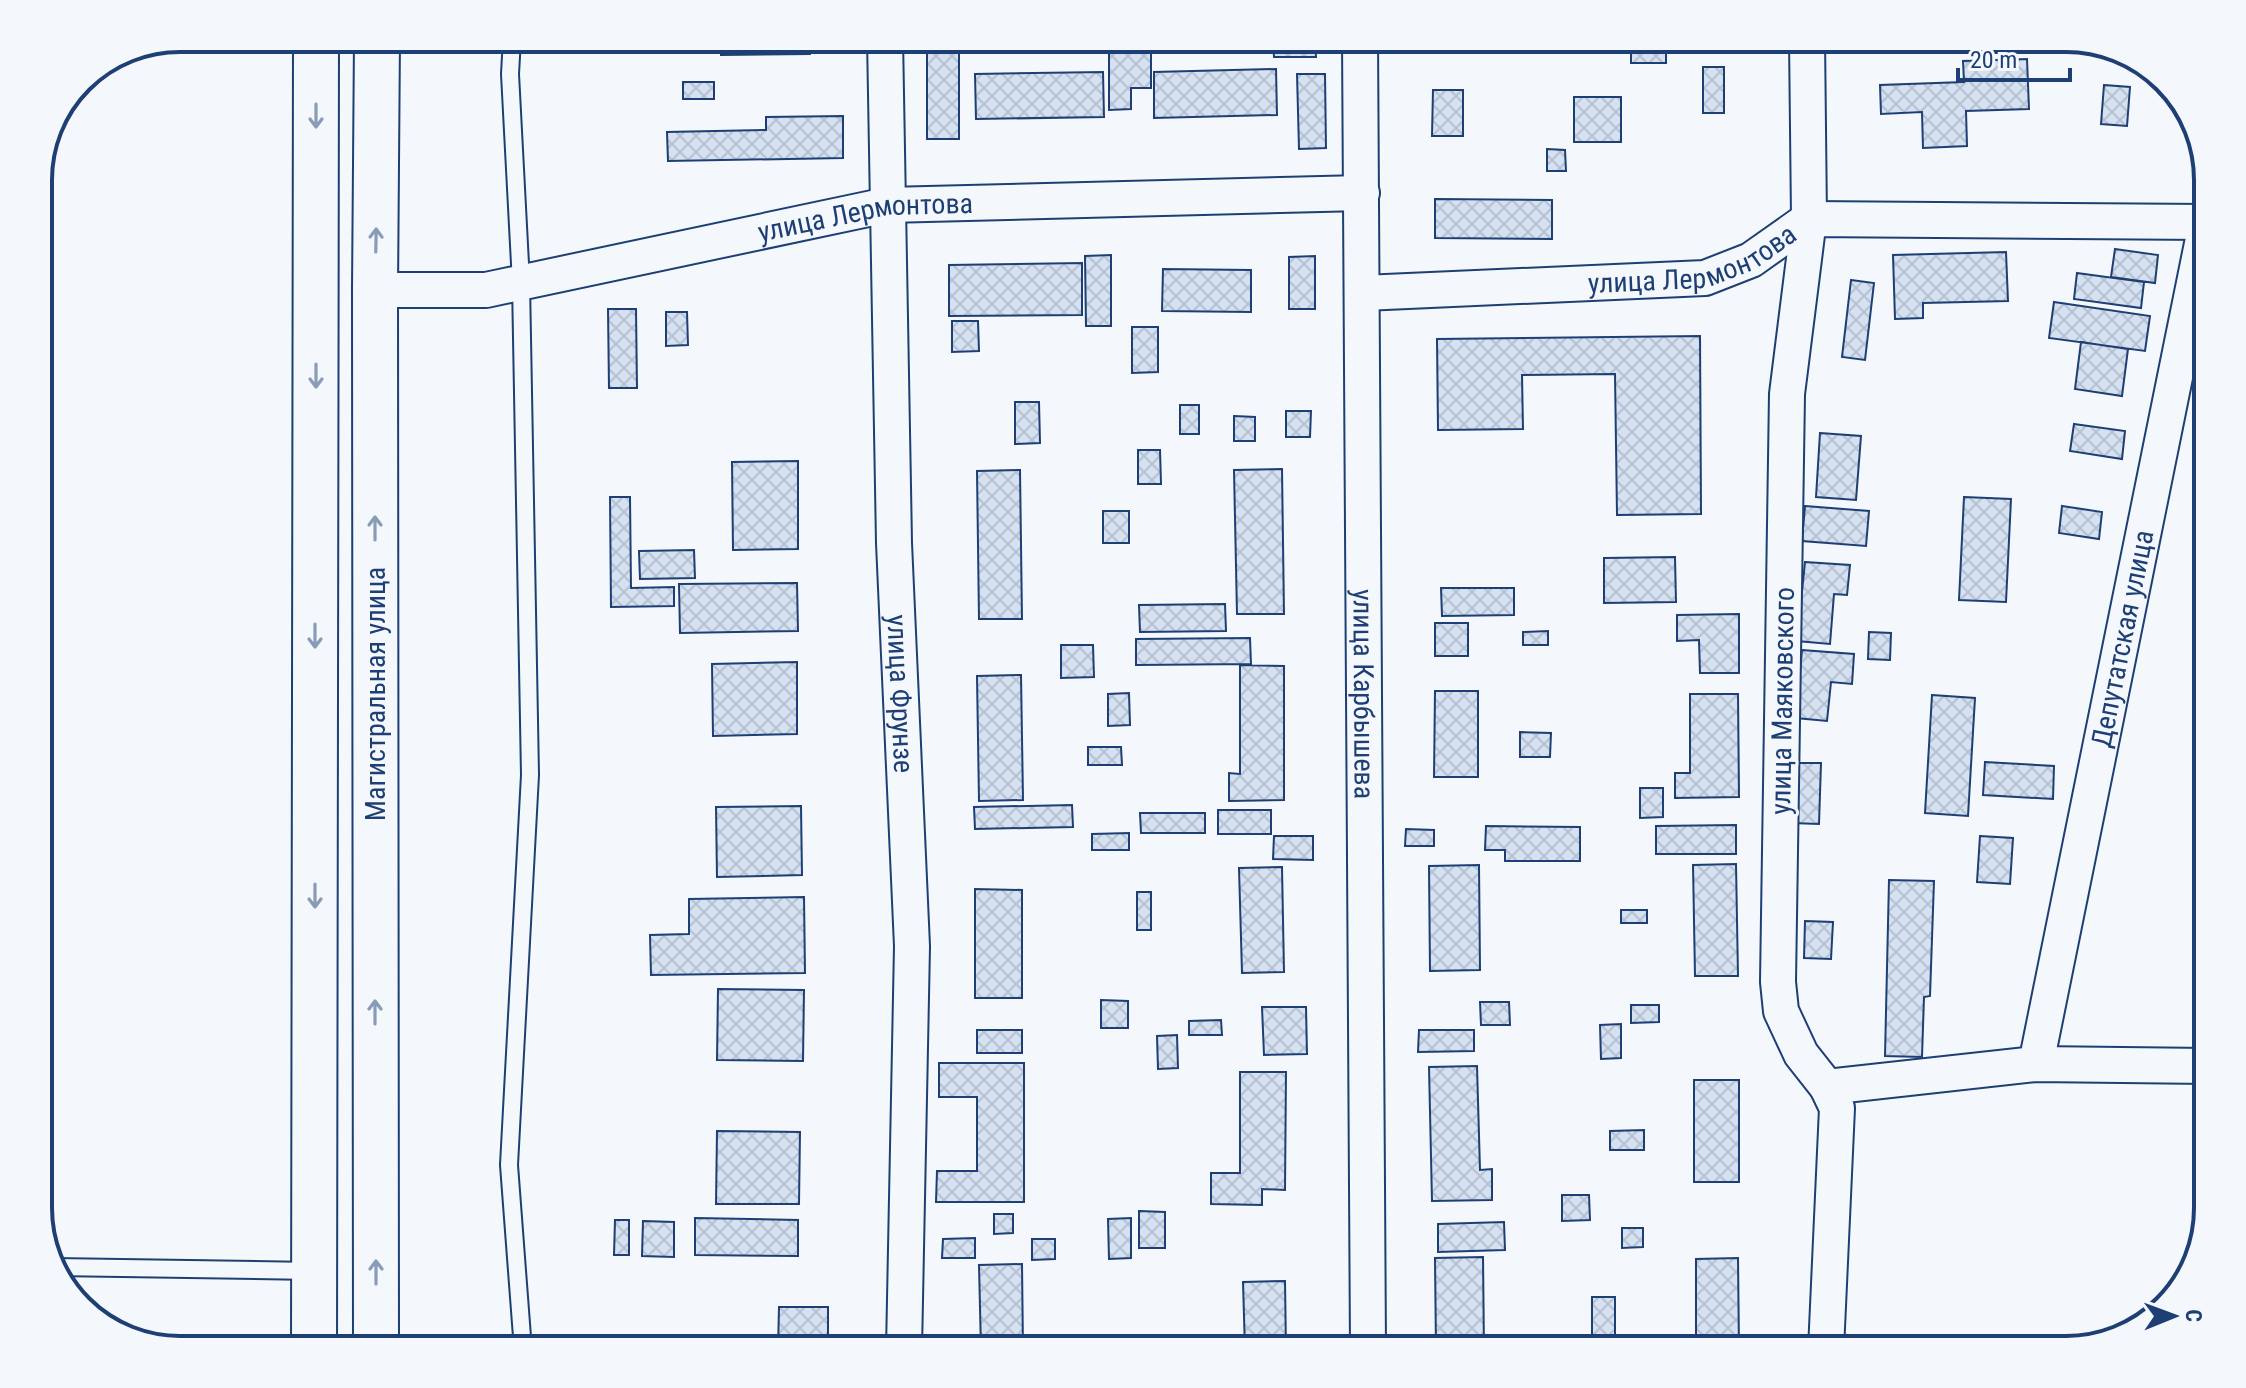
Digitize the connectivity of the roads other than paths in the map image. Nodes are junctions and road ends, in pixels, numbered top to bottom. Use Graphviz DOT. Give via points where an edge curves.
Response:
graph roads {
  1 [pos="316,52"];
  2 [pos="377,52"];
  3 [pos="511,52"];
  4 [pos="885,52"];
  5 [pos="1360,52"];
  6 [pos="1807,52"];
  7 [pos="1362,193"];
  8 [pos="887,205"];
  9 [pos="1809,219"];
  10 [pos="2194,219"];
  11 [pos="521,283"];
  12 [pos="2194,283"];
  13 [pos="375,290"];
  14 [pos="1363,293"];
  15 [pos="2036,1064"];
  16 [pos="2194,1066"];
  17 [pos="1827,1087"];
  18 [pos="67,1267"];
  19 [pos="315,1271"];
  20 [pos="314,1336"];
  21 [pos="376,1336"];
  22 [pos="522,1336"];
  23 [pos="904,1336"];
  24 [pos="1368,1336"];
  25 [pos="1827,1336"];
  1 -- 19 [label="main road, one-way"];
  13 -- 2 [label="main road, Магистральная улица, one-way"];
  3 -- 11 [label="lane"];
  4 -- 8 [label="street, улица Фрунзе"];
  5 -- 7 [label="street, улица Карбышева"];
  6 -- 9 [label="street, улица Маяковского"];
  7 -- 8 [label="street, улица Лермонтова"];
  7 -- 14 [label="street, улица Карбышева"];
  8 -- 11 [label="street, улица Лермонтова"];
  8 -- 23 [label="street, улица Фрунзе" via="894,543 912,946"];
  9 -- 10 [label="street, улица Лермонтова"];
  9 -- 14 [label="street, улица Лермонтова" via="1751,260 1705,278"];
  9 -- 17 [label="street, улица Маяковского" via="1787,394 1778,982 1781,1011 1801,1054"];
  11 -- 13 [label="street, улица Лермонтова" via="486,290"];
  11 -- 22 [label="lane" via="530,775 509,1165"];
  12 -- 15 [label="street, Депутатская улица"];
  21 -- 13 [label="main road, Магистральная улица, one-way"];
  14 -- 24 [label="street, улица Карбышева"];
  15 -- 16 [label="street"];
  15 -- 17 [label="street"];
  17 -- 25 [label="street, улица Маяковского" via="1837,1108"];
  18 -- 19 [label="lane"];
  19 -- 20 [label="main road"];
}
